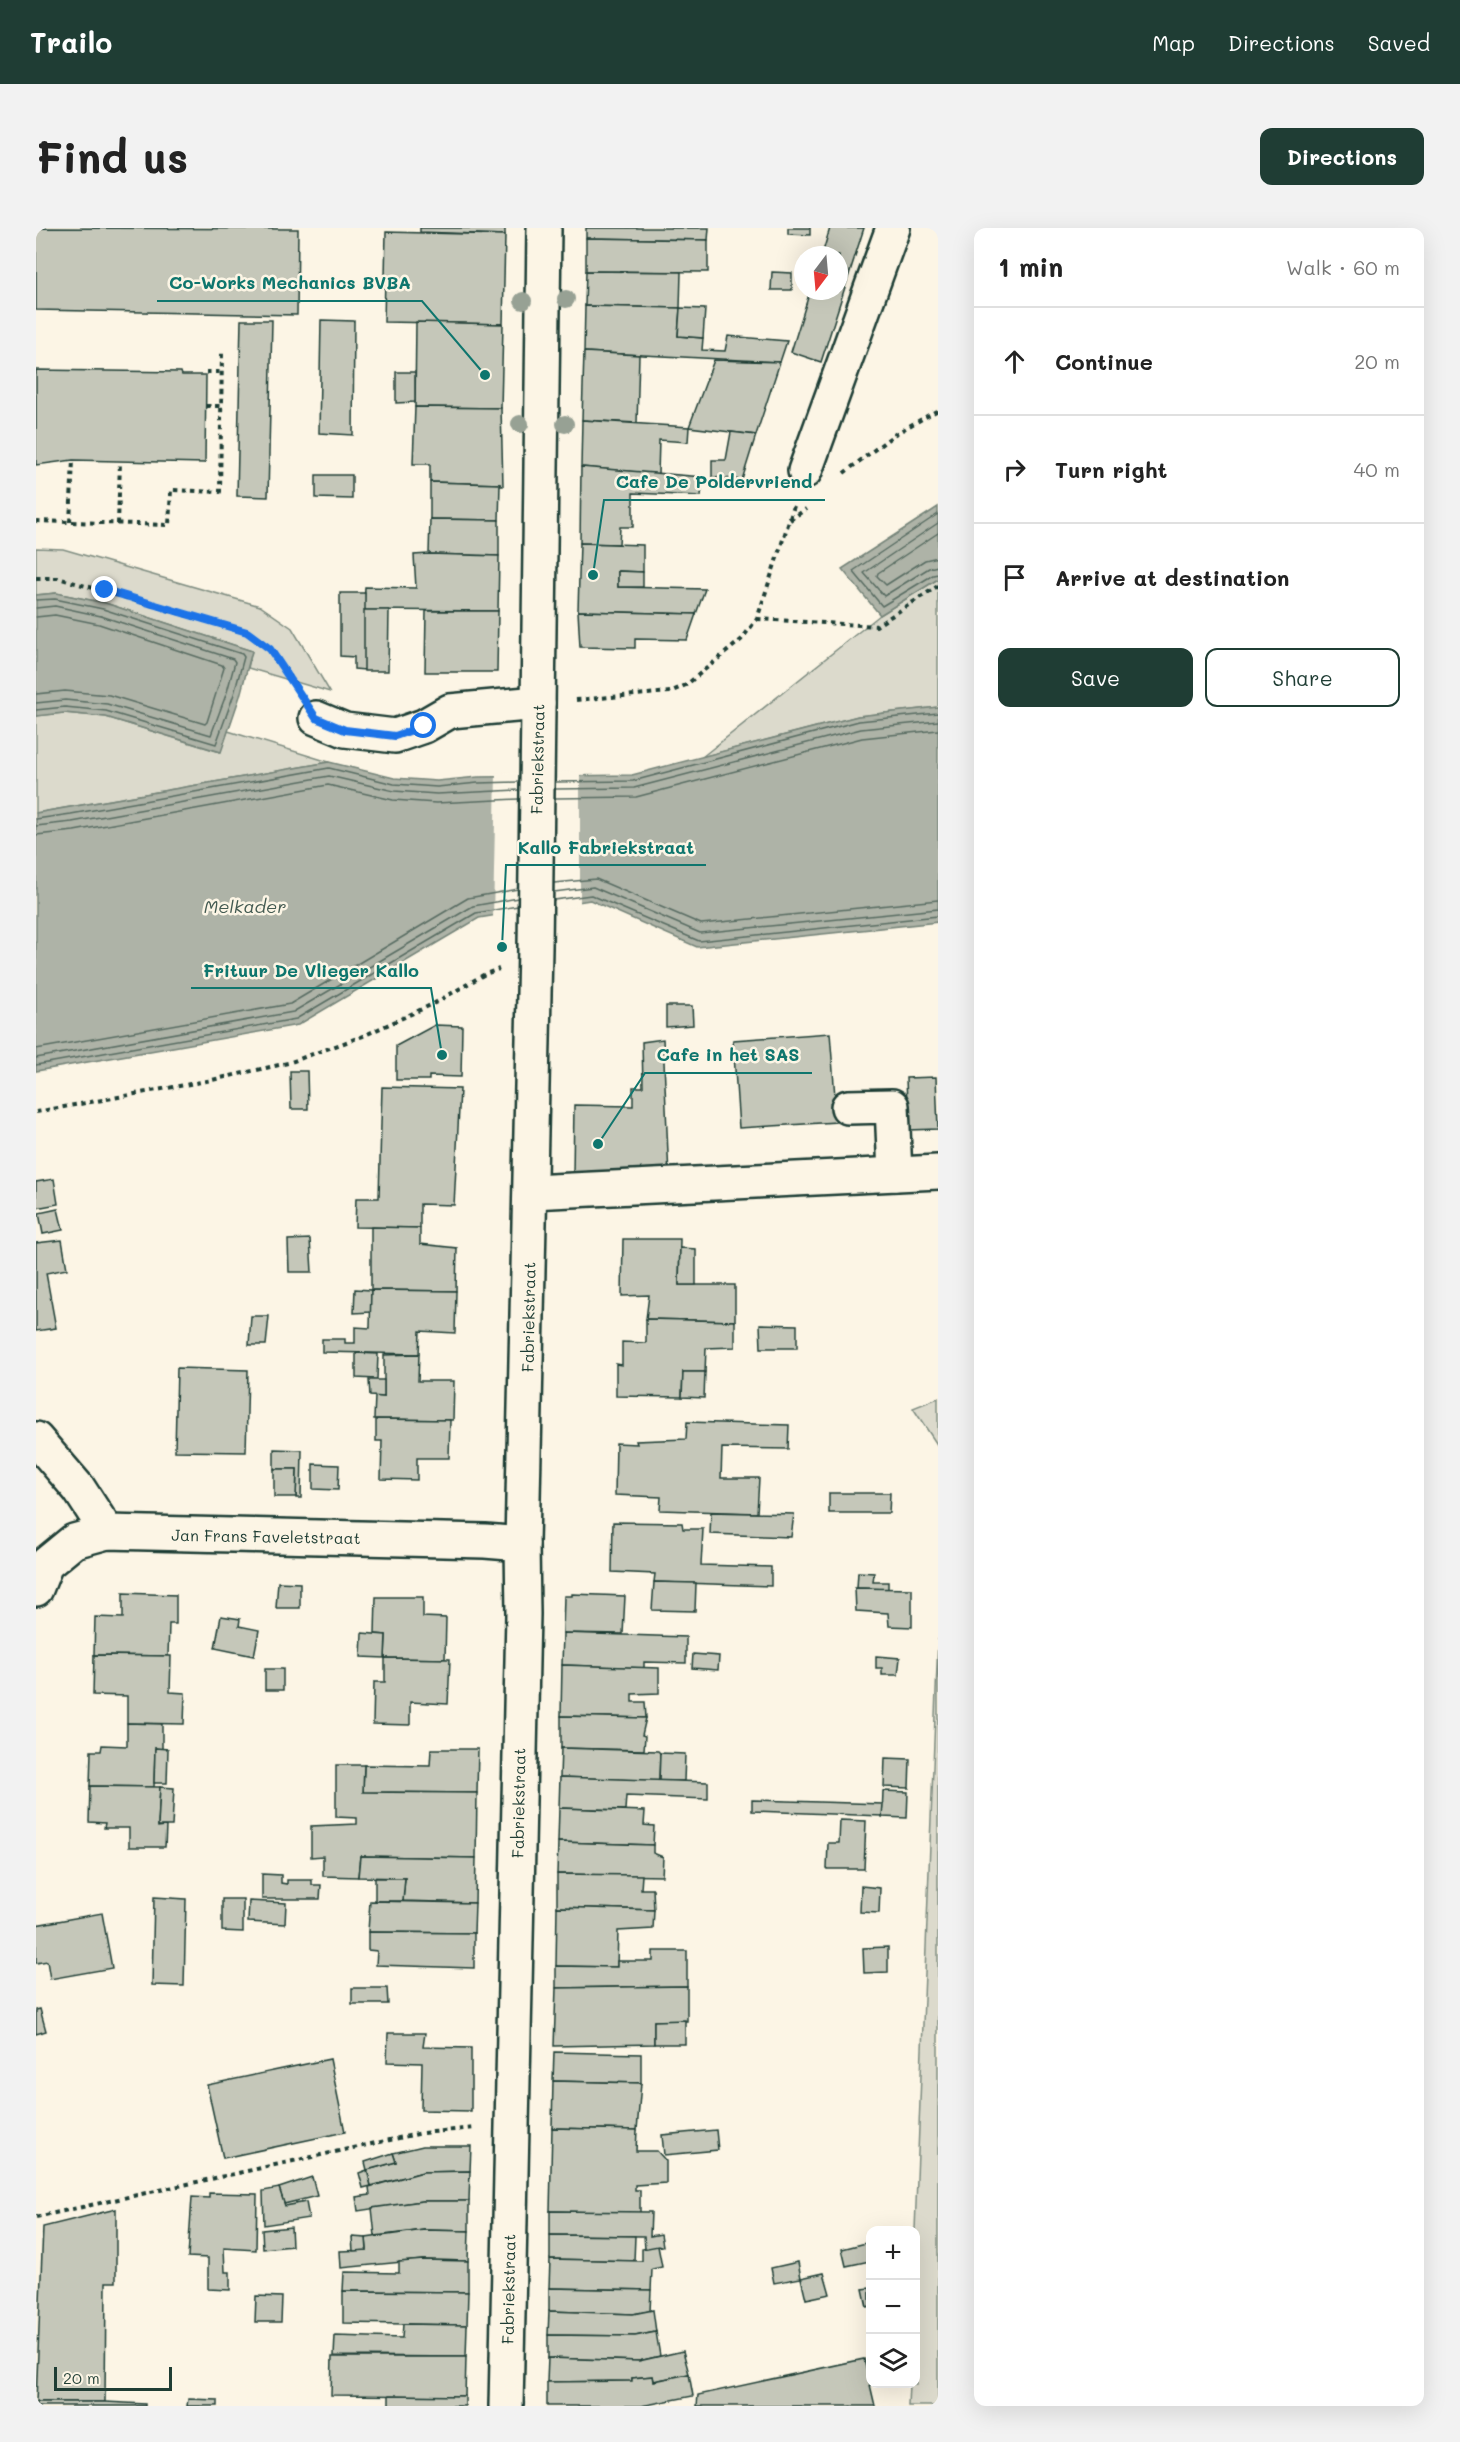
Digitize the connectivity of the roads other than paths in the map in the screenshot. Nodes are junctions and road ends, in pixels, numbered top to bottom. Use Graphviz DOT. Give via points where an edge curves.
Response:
graph roads {
  1 [pos="544,228"];
  2 [pos="893,228"];
  3 [pos="805,471"];
  4 [pos="538,713"];
  5 [pos="316,718"];
  6 [pos="848,1107"];
  7 [pos="938,1172"];
  8 [pos="896,1174"];
  9 [pos="531,1192"];
  10 [pos="36,1439"];
  11 [pos="106,1532"];
  12 [pos="522,1544"];
  13 [pos="36,1589"];
  14 [pos="506,2406"];
  1 -- 4 [label="main road, Fabriekstraat"];
  2 -- 3 [label="main road"];
  4 -- 5 [label="main road" via="450,711 395,736 345,730"];
  4 -- 9 [label="main road, Fabriekstraat"];
  6 -- 8 [label="main road" via="892,1106"];
  7 -- 8 [label="main road"];
  8 -- 9 [label="main road"];
  9 -- 12 [label="main road, Fabriekstraat"];
  10 -- 11 [label="main road" via="79,1489"];
  11 -- 12 [label="main road, Jan Frans Faveletstraat"];
  11 -- 13 [label="main road, Jan Frans Faveletstraat" via="74,1541 46,1564"];
  12 -- 14 [label="main road, Fabriekstraat"];
}
